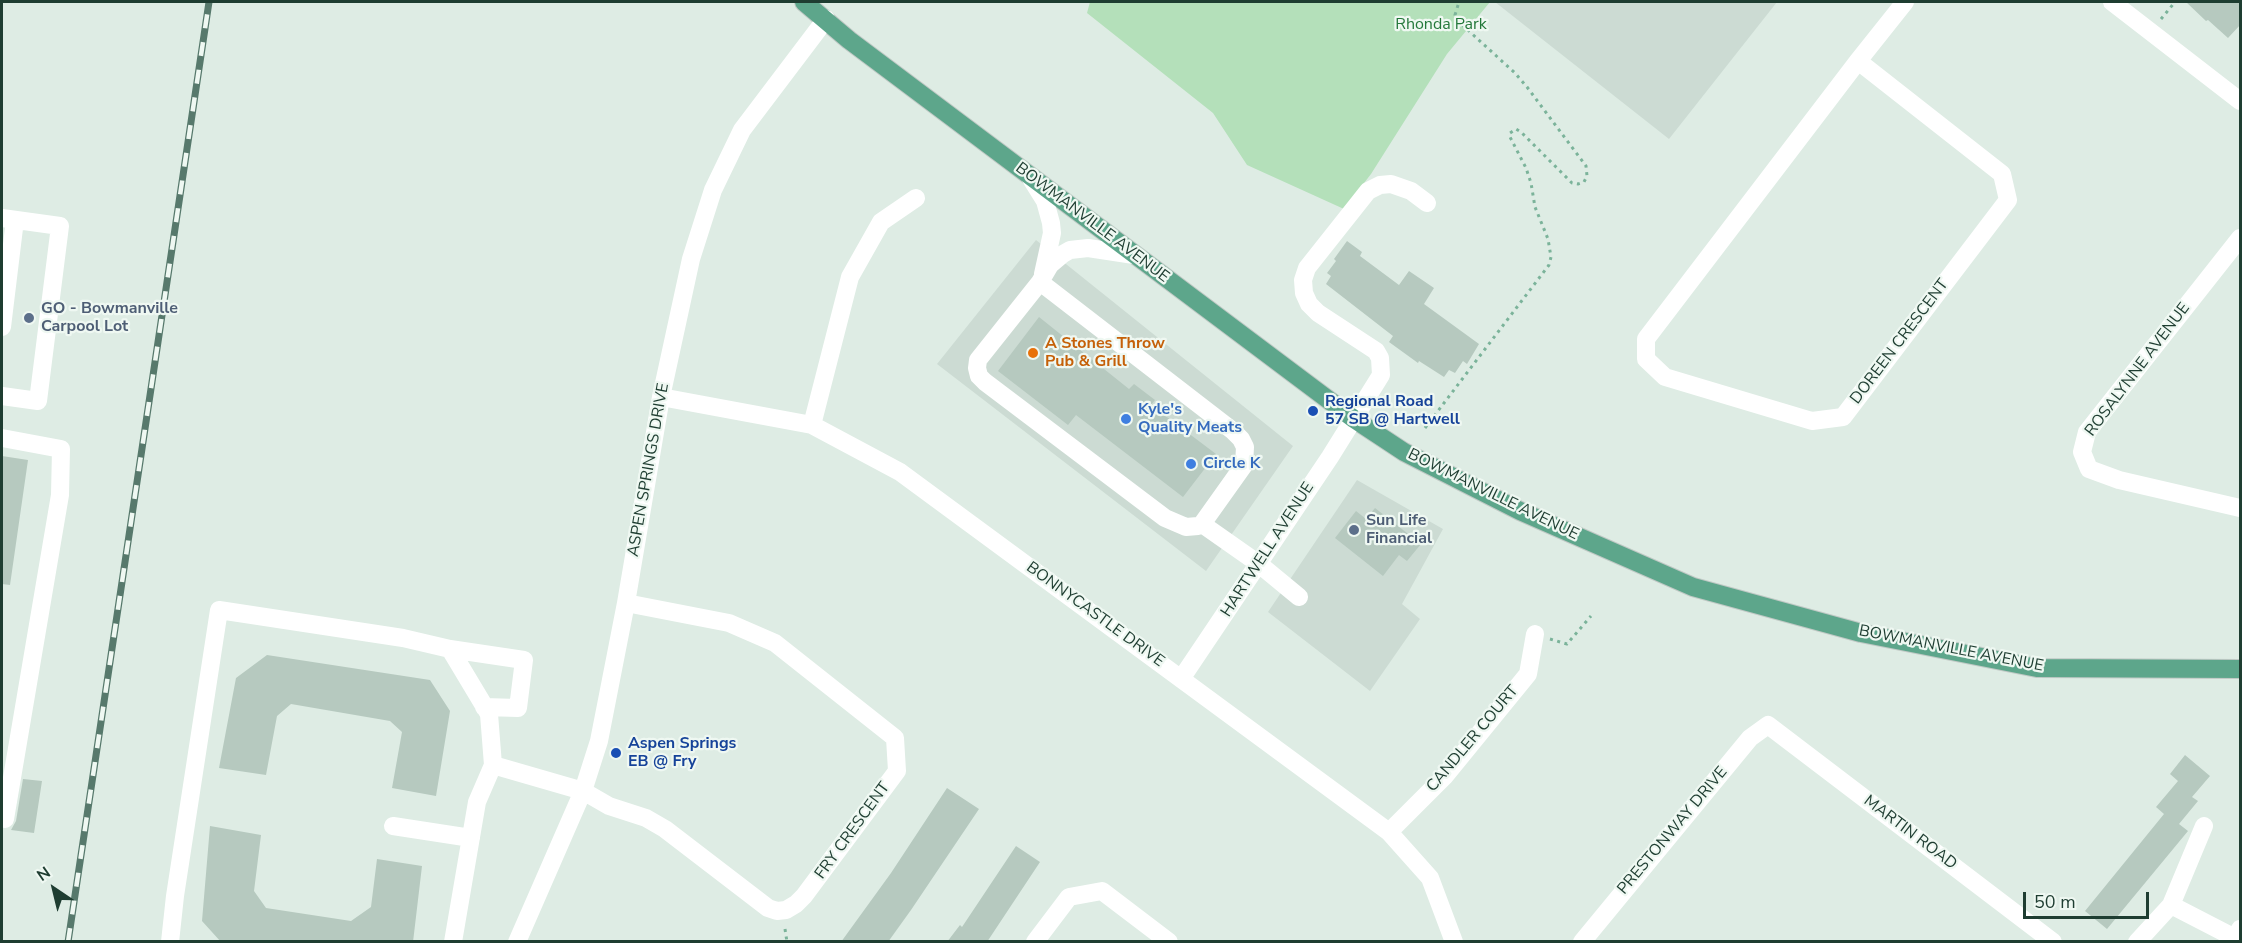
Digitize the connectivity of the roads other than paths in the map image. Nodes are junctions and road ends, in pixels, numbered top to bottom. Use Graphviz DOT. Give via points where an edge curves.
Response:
graph roads {
  1 [pos="804,2"];
  2 [pos="1905,2"];
  3 [pos="2112,2"];
  4 [pos="826,19"];
  5 [pos="1858,61"];
  6 [pos="2241,101"];
  7 [pos="1029,177"];
  8 [pos="916,198"];
  9 [pos="1427,203"];
  10 [pos="8,219"];
  11 [pos="2241,238"];
  12 [pos="1134,255"];
  13 [pos="1041,278"];
  14 [pos="2,327"];
  15 [pos="2,396"];
  16 [pos="661,397"];
  17 [pos="1353,419"];
  18 [pos="812,425"];
  19 [pos="2,438"];
  20 [pos="2241,508"];
  21 [pos="1202,524"];
  22 [pos="1259,564"];
  23 [pos="1299,597"];
  24 [pos="626,603"];
  25 [pos="1535,634"];
  26 [pos="450,649"];
  27 [pos="2241,669"];
  28 [pos="1181,679"];
  29 [pos="484,707"];
  30 [pos="1768,725"];
  31 [pos="493,765"];
  32 [pos="584,791"];
  33 [pos="2,818"];
  34 [pos="393,826"];
  35 [pos="2204,826"];
  36 [pos="1389,832"];
  37 [pos="471,838"];
  38 [pos="2171,905"];
  39 [pos="2241,929"];
  40 [pos="170,942"];
  41 [pos="453,942"];
  42 [pos="517,942"];
  43 [pos="1035,942"];
  44 [pos="1169,942"];
  45 [pos="1454,942"];
  46 [pos="1582,942"];
  47 [pos="2053,942"];
  48 [pos="2137,942"];
  1 -- 4 [label="main road, BOWMANVILLE AVENUE"];
  2 -- 5 [label="street, DOREEN CRESCENT"];
  3 -- 6 [label="street"];
  4 -- 7 [label="main road, BOWMANVILLE AVENUE"];
  4 -- 16 [label="street, ASPEN SPRINGS DRIVE" via="742,130 712,190 691,259"];
  5 -- 5 [label="street, DOREEN CRESCENT" via="1646,339 1646,359 1665,377 1812,421 1843,417 2008,200 2002,174"];
  7 -- 12 [label="main road, BOWMANVILLE AVENUE"];
  7 -- 13 [label="street" via="1045,201 1051,223"];
  8 -- 18 [label="street" via="881,222 850,277"];
  9 -- 17 [label="street, HARTWELL AVENUE" via="1411,191 1391,184 1368,191 1307,268 1304,293 1317,313 1371,346 1380,358 1380,375"];
  10 -- 14 [label="street"];
  10 -- 15 [label="street" via="60,226 38,401"];
  11 -- 20 [label="street, ROSALYNNE AVENUE" via="2087,432 2082,452 2089,469 2119,480"];
  12 -- 13 [label="street" via="1105,249 1070,250"];
  12 -- 17 [label="main road, BOWMANVILLE AVENUE"];
  13 -- 21 [label="street" via="1240,439 1245,447 1244,465"];
  13 -- 21 [label="street" via="978,360 979,376 1165,518 1191,528"];
  16 -- 18 [label="street, BONNYCASTLE DRIVE"];
  16 -- 24 [label="street, ASPEN SPRINGS DRIVE"];
  17 -- 22 [label="street, HARTWELL AVENUE"];
  17 -- 27 [label="main road, BOWMANVILLE AVENUE" via="1455,480 1693,588 1861,633 2037,668"];
  18 -- 28 [label="street, BONNYCASTLE DRIVE" via="900,472"];
  19 -- 33 [label="street" via="61,449 60,495 5,819"];
  21 -- 22 [label="street"];
  22 -- 23 [label="street"];
  22 -- 28 [label="street, HARTWELL AVENUE"];
  24 -- 32 [label="street, ASPEN SPRINGS DRIVE" via="599,741"];
  24 -- 32 [label="street, FRY CRESCENT" via="729,623 775,644 895,738 897,771 804,896 786,910 777,911 665,829"];
  25 -- 36 [label="street, CANDLER COURT" via="1528,674 1444,777"];
  26 -- 29 [label="street"];
  26 -- 29 [label="street" via="524,660 518,708"];
  26 -- 40 [label="street" via="403,638 219,610"];
  28 -- 36 [label="street, BONNYCASTLE DRIVE"];
  29 -- 31 [label="street" via="489,714"];
  30 -- 46 [label="street, PRESTONWAY DRIVE" via="1750,738"];
  30 -- 47 [label="street, MARTIN ROAD"];
  31 -- 32 [label="street"];
  31 -- 37 [label="street" via="477,802"];
  32 -- 42 [label="street, ASPEN SPRINGS DRIVE"];
  34 -- 37 [label="street"];
  35 -- 38 [label="street"];
  36 -- 45 [label="street, BONNYCASTLE DRIVE" via="1430,878"];
  37 -- 41 [label="street"];
  38 -- 39 [label="street" via="2235,938"];
  38 -- 48 [label="street"];
  43 -- 44 [label="street" via="1069,897 1102,891"];
}
